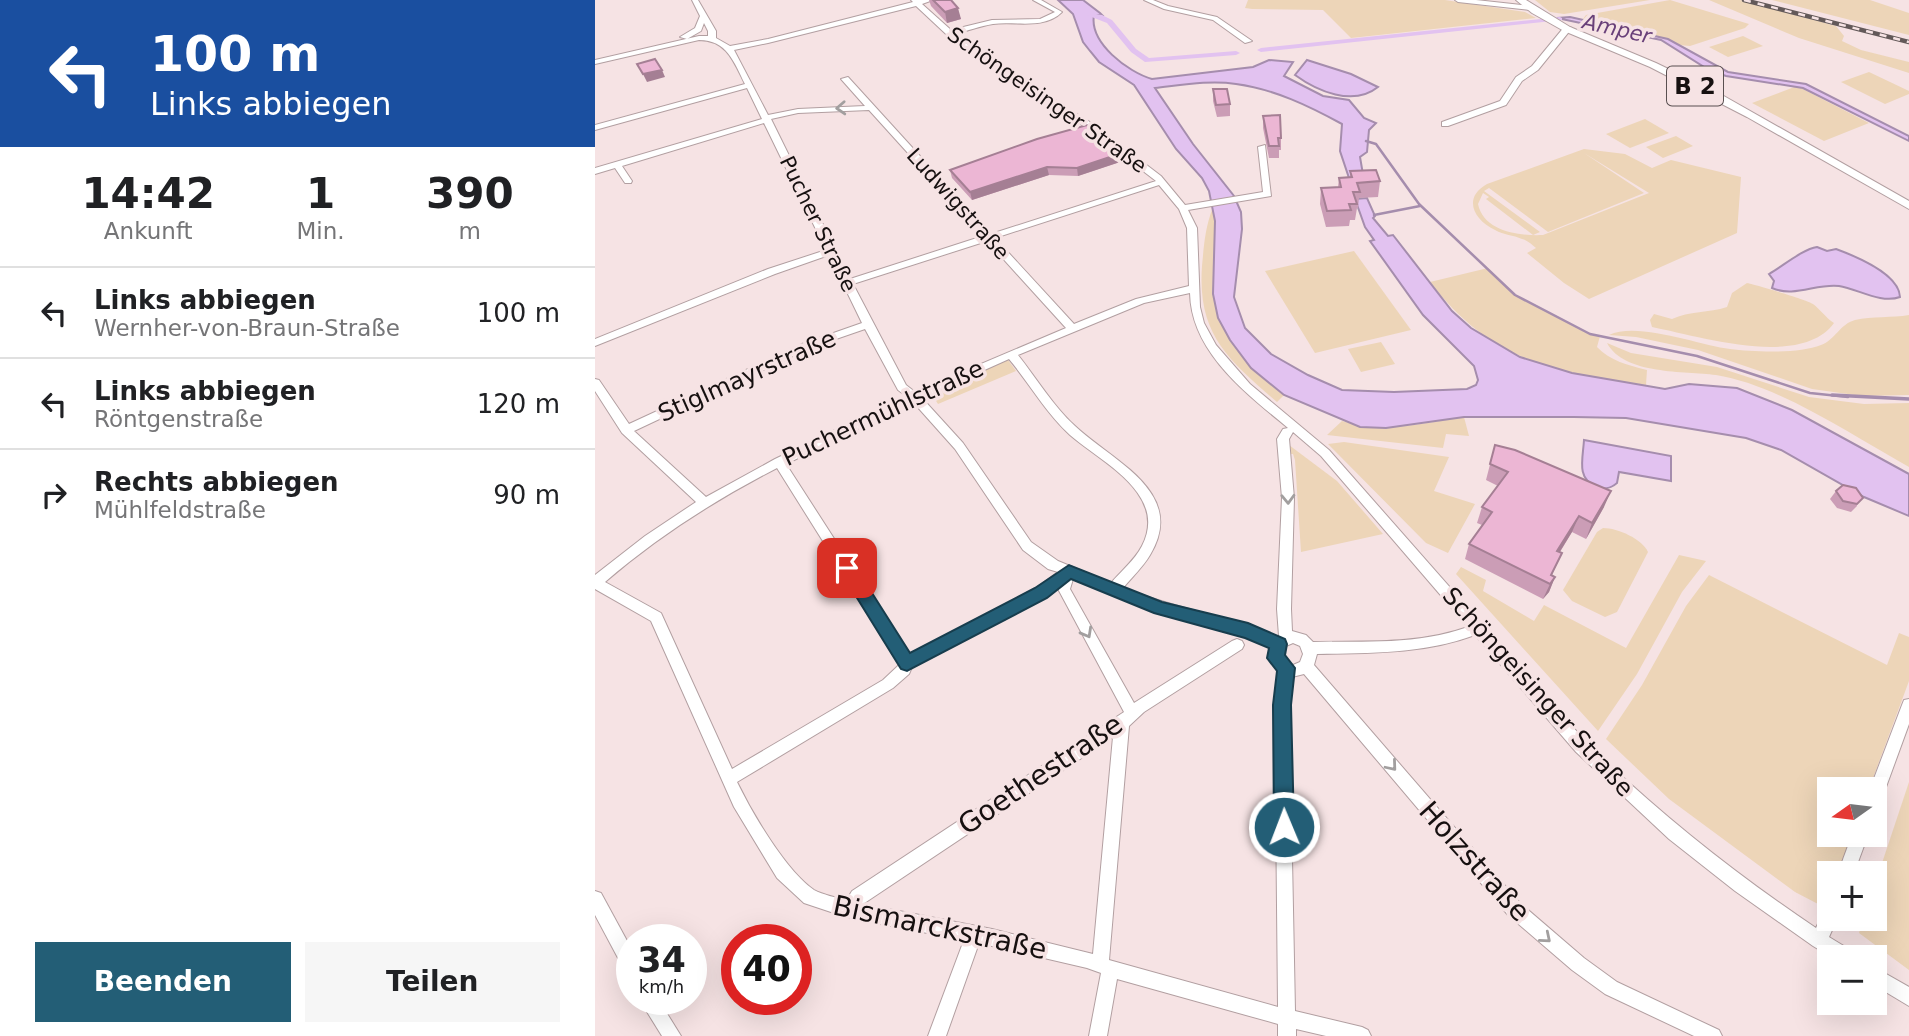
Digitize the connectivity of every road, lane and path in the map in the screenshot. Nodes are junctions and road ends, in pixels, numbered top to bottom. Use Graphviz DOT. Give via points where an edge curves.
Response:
graph roads {
  1 [pos="695,0"];
  2 [pos="930,0"];
  3 [pos="1036,0"];
  4 [pos="1147,0"];
  5 [pos="1458,0"];
  6 [pos="1520,0"];
  7 [pos="915,2"];
  8 [pos="1530,8"];
  9 [pos="705,16"];
  10 [pos="1563,26"];
  11 [pos="949,33"];
  12 [pos="712,38"];
  13 [pos="1248,41"];
  14 [pos="664,46"];
  15 [pos="730,48"];
  16 [pos="595,62"];
  17 [pos="845,79"];
  18 [pos="748,85"];
  19 [pos="871,108"];
  20 [pos="767,119"];
  21 [pos="1445,124"];
  22 [pos="595,128"];
  23 [pos="1262,147"];
  24 [pos="617,165"];
  25 [pos="595,171"];
  26 [pos="628,181"];
  27 [pos="1161,182"];
  28 [pos="1205,204"];
  29 [pos="1909,206"];
  30 [pos="1183,208"];
  31 [pos="989,238"];
  32 [pos="831,251"];
  33 [pos="847,284"];
  34 [pos="1193,289"];
  35 [pos="868,324"];
  36 [pos="1073,329"];
  37 [pos="595,343"];
  38 [pos="1011,354"];
  39 [pos="595,383"];
  40 [pos="1246,387"];
  41 [pos="912,396"];
  42 [pos="626,430"];
  43 [pos="1287,432"];
  44 [pos="779,462"];
  45 [pos="1350,481"];
  46 [pos="704,502"];
  47 [pos="1069,571"];
  48 [pos="595,583"];
  49 [pos="1114,590"];
  50 [pos="1477,629"];
  51 [pos="1282,642"];
  52 [pos="1237,645"];
  53 [pos="1310,648"];
  54 [pos="907,663"];
  55 [pos="1306,666"];
  56 [pos="1286,668"];
  57 [pos="1909,705"];
  58 [pos="1127,718"];
  59 [pos="1882,777"];
  60 [pos="728,779"];
  61 [pos="595,899"];
  62 [pos="849,910"];
  63 [pos="1823,931"];
  64 [pos="974,934"];
  65 [pos="616,938"];
  66 [pos="1819,940"];
  67 [pos="1827,945"];
  68 [pos="1105,966"];
  69 [pos="1887,983"];
  70 [pos="1909,997"];
  71 [pos="658,1015"];
  72 [pos="1287,1017"];
  73 [pos="672,1036"];
  74 [pos="937,1036"];
  75 [pos="1098,1036"];
  76 [pos="1287,1036"];
  77 [pos="1362,1036"];
  78 [pos="1713,1036"];
  1 -- 9 [label="street"];
  2 -- 7 [label="street"];
  3 -- 11 [label="street" via="1059,12 1041,21 992,22"];
  4 -- 13 [label="street" via="1215,18"];
  5 -- 8 [label="street"];
  6 -- 8 [label="main road, B 2"];
  7 -- 11 [label="street, Schöngeisinger Straße"];
  7 -- 15 [label="street"];
  8 -- 10 [label="main road, B 2"];
  9 -- 12 [label="street"];
  9 -- 14 [label="street" via="696,31"];
  10 -- 21 [label="street" via="1535,68 1520,79 1503,103"];
  10 -- 29 [label="main road, B 2" via="1729,103"];
  11 -- 27 [label="street, Schöngeisinger Straße" via="1095,130"];
  12 -- 14 [label="street"];
  12 -- 15 [label="street"];
  14 -- 16 [label="street"];
  15 -- 18 [label="street, Pucher Straße"];
  17 -- 19 [label="street, Ludwigstraße"];
  18 -- 20 [label="street, Pucher Straße"];
  18 -- 22 [label="street"];
  19 -- 20 [label="street, one-way" via="798,111"];
  19 -- 31 [label="street, Ludwigstraße"];
  20 -- 24 [label="street"];
  20 -- 32 [label="street, Pucher Straße"];
  23 -- 28 [label="street" via="1268,194"];
  24 -- 25 [label="street"];
  24 -- 26 [label="street"];
  27 -- 30 [label="street, Schöngeisinger Straße"];
  27 -- 31 [label="street"];
  28 -- 30 [label="street"];
  30 -- 34 [label="street, Schöngeisinger Straße" via="1193,235"];
  31 -- 33 [label="street"];
  31 -- 36 [label="street, Ludwigstraße"];
  32 -- 33 [label="street, Pucher Straße"];
  32 -- 37 [label="street"];
  33 -- 35 [label="street, Pucher Straße"];
  34 -- 36 [label="street, Puchermühlstraße" via="1174,291"];
  34 -- 40 [label="street, Schöngeisinger Straße" via="1203,331"];
  35 -- 41 [label="street, Pucher Straße" via="902,387"];
  35 -- 42 [label="street, Stiglmayrstraße" via="806,346"];
  36 -- 38 [label="street, Puchermühlstraße"];
  38 -- 41 [label="street, Puchermühlstraße"];
  38 -- 49 [label="street" via="1072,430 1142,487 1151,501 1154,526 1150,544"];
  39 -- 42 [label="street"];
  40 -- 43 [label="street, Schöngeisinger Straße"];
  40 -- 45 [label="street, Schöngeisinger Straße" via="1325,453"];
  41 -- 44 [label="street, Puchermühlstraße"];
  41 -- 47 [label="street, Pucher Straße" via="966,456 1027,546 1040,558"];
  42 -- 46 [label="street"];
  43 -- 45 [label="street, Schöngeisinger Straße"];
  43 -- 51 [label="street, one-way" via="1283,439 1288,498"];
  44 -- 46 [label="street, Puchermühlstraße"];
  44 -- 54 [label="street"];
  45 -- 50 [label="street, Schöngeisinger Straße"];
  46 -- 48 [label="street, Puchermühlstraße" via="632,551"];
  47 -- 49 [label="street, Pucher Straße"];
  47 -- 54 [label="street" via="1041,593"];
  47 -- 58 [label="street, one-way" via="1063,589"];
  48 -- 60 [label="street, Bismarckstraße" via="656,617"];
  49 -- 51 [label="street, Pucher Straße" via="1171,612"];
  50 -- 53 [label="street" via="1422,645"];
  50 -- 66 [label="street, Schöngeisinger Straße" via="1616,782 1693,850"];
  51 -- 53 [label="street" via="1298,639"];
  51 -- 56 [label="street" via="1276,658"];
  52 -- 58 [label="street, Goethestraße"];
  53 -- 55 [label="street" via="1311,660"];
  54 -- 60 [label="street" via="888,684"];
  55 -- 56 [label="street"];
  55 -- 78 [label="street, Holzstraße, one-way" via="1524,919 1612,988"];
  56 -- 72 [label="street" via="1282,705"];
  57 -- 59 [label="street"];
  58 -- 62 [label="street, Goethestraße" via="858,897"];
  58 -- 68 [label="street"];
  60 -- 62 [label="street, Bismarckstraße" via="783,872 810,897"];
  61 -- 65 [label="street"];
  62 -- 64 [label="street, Bismarckstraße"];
  63 -- 66 [label="street"];
  64 -- 68 [label="street, Bismarckstraße"];
  64 -- 74 [label="street"];
  66 -- 67 [label="street, Schöngeisinger Straße"];
  68 -- 72 [label="street, Bismarckstraße"];
  68 -- 75 [label="street"];
  69 -- 70 [label="street"];
  71 -- 73 [label="street"];
  72 -- 76 [label="street"];
  72 -- 77 [label="street, Bismarckstraße"];
}
